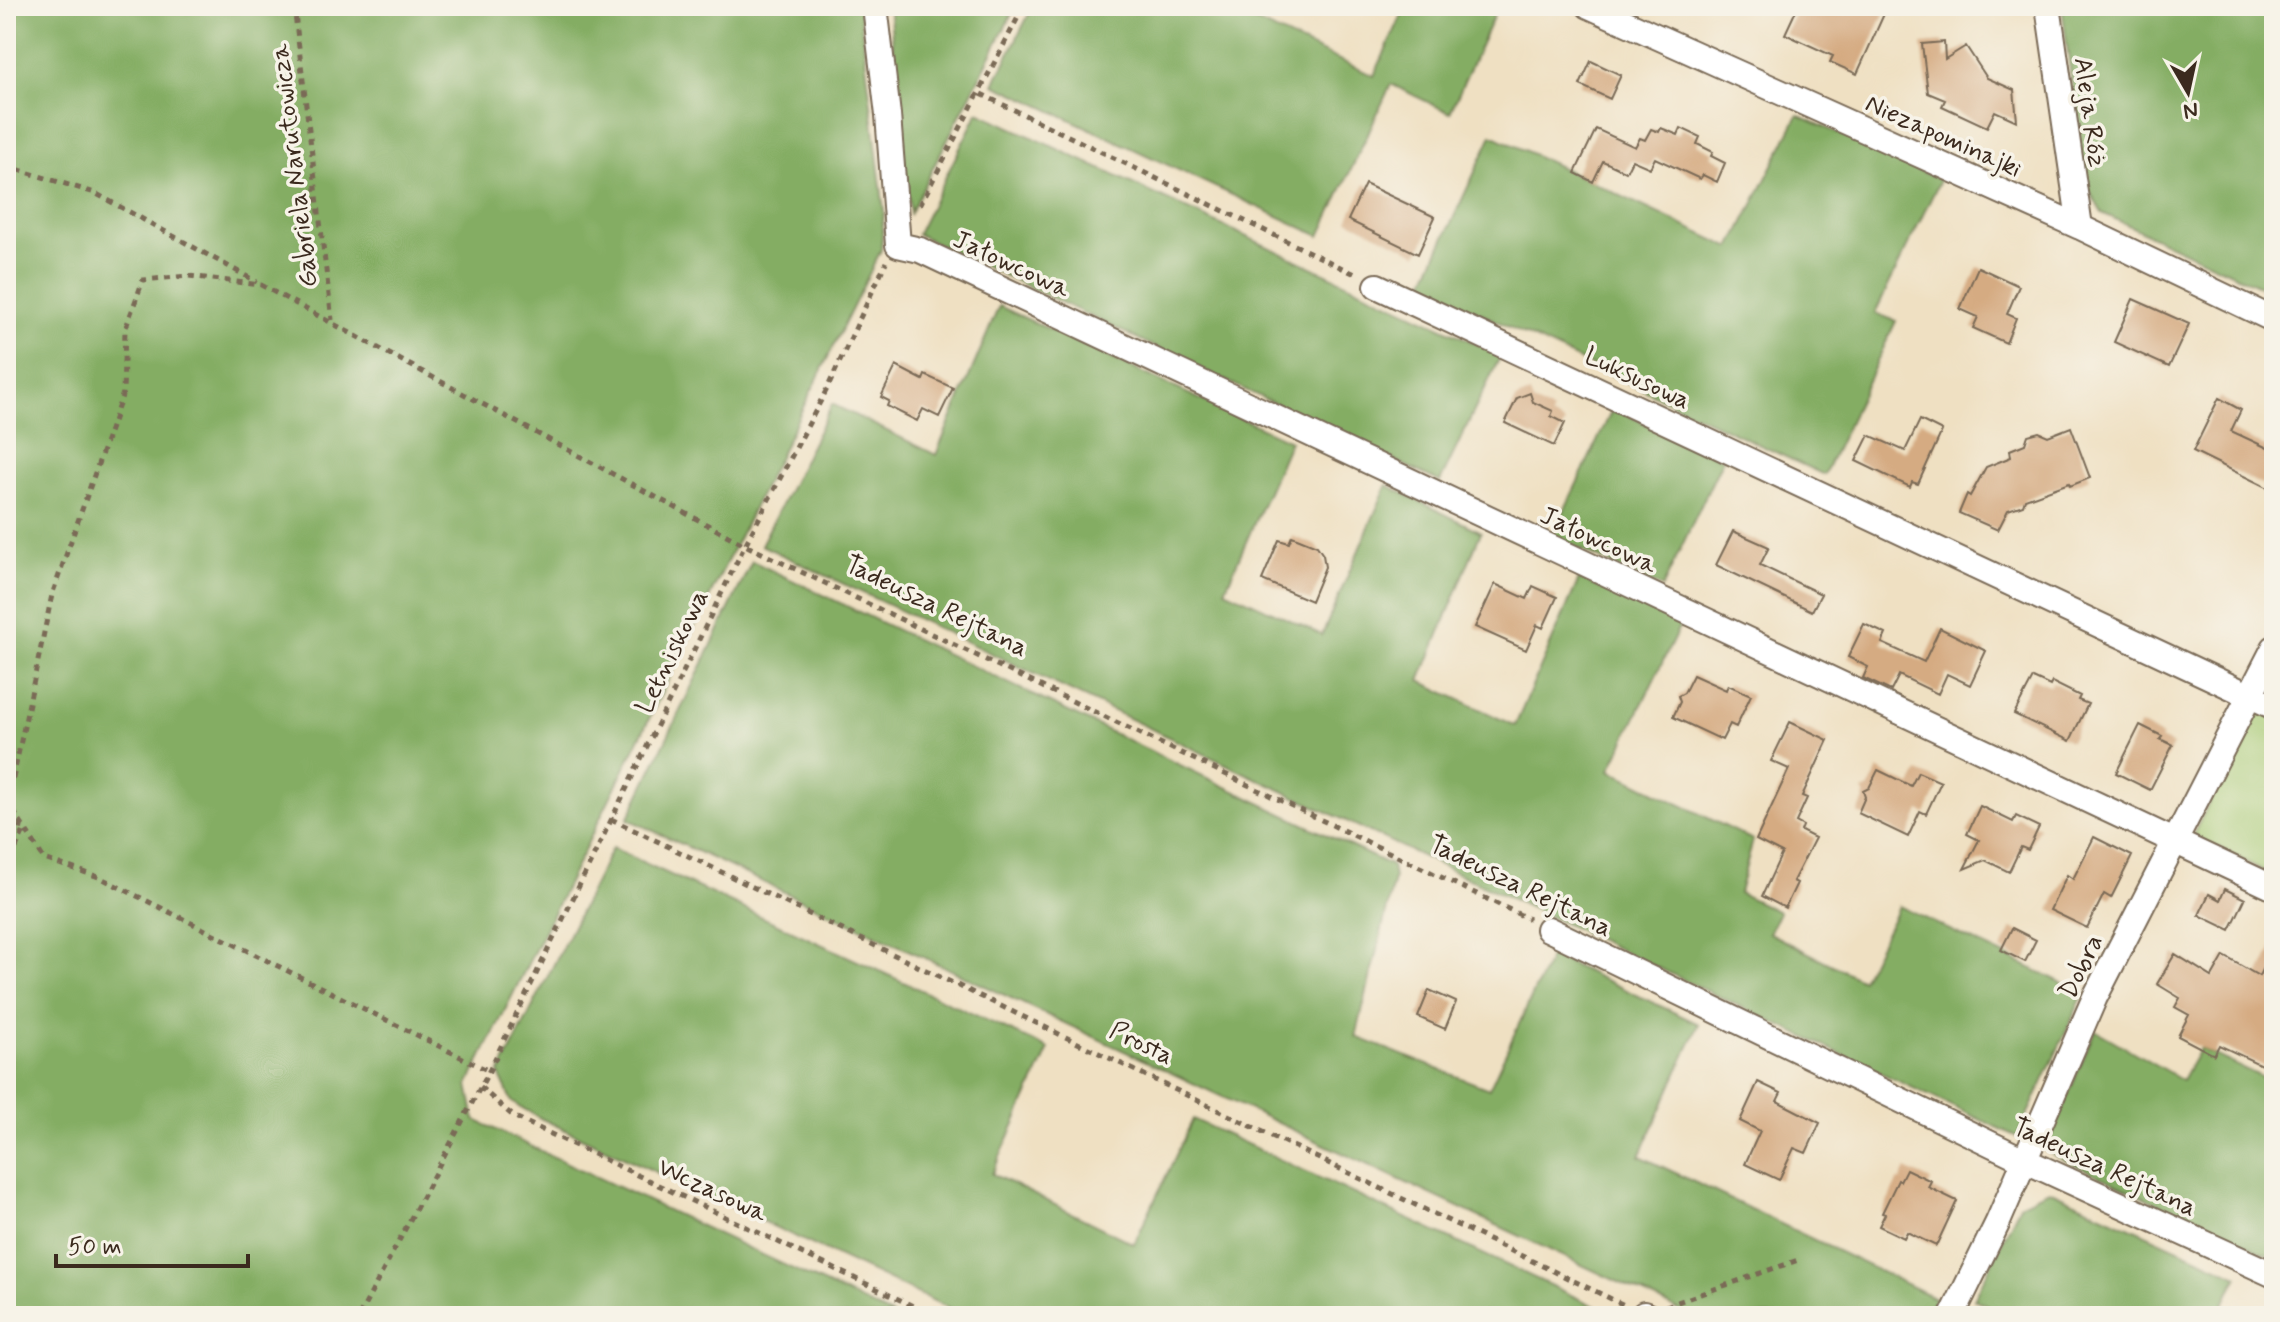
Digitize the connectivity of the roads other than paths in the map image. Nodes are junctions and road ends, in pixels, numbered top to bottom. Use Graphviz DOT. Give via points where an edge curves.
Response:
graph roads {
  1 [pos="875,6"];
  2 [pos="1589,6"];
  3 [pos="2048,6"];
  4 [pos="2080,227"];
  5 [pos="1377,286"];
  6 [pos="2274,320"];
  7 [pos="2274,648"];
  8 [pos="2251,697"];
  9 [pos="2274,707"];
  10 [pos="2175,841"];
  11 [pos="2274,888"];
  12 [pos="1548,929"];
  13 [pos="2024,1160"];
  14 [pos="2274,1275"];
  15 [pos="1952,1316"];
  1 -- 10 [label="street, Jałowcowa" via="898,245 920,250"];
  2 -- 4 [label="street, Niezapominajki"];
  3 -- 4 [label="street, Aleja Róż"];
  4 -- 6 [label="street, Niezapominajki"];
  5 -- 8 [label="street, Luksusowa"];
  7 -- 8 [label="street, Dobra"];
  8 -- 9 [label="street, Luksusowa"];
  8 -- 10 [label="street, Dobra"];
  10 -- 11 [label="street, Jałowcowa"];
  10 -- 13 [label="street, Dobra" via="2095,997"];
  12 -- 13 [label="street, Tadeusza Rejtana"];
  13 -- 14 [label="street, Tadeusza Rejtana"];
  13 -- 15 [label="street, Dobra"];
}
